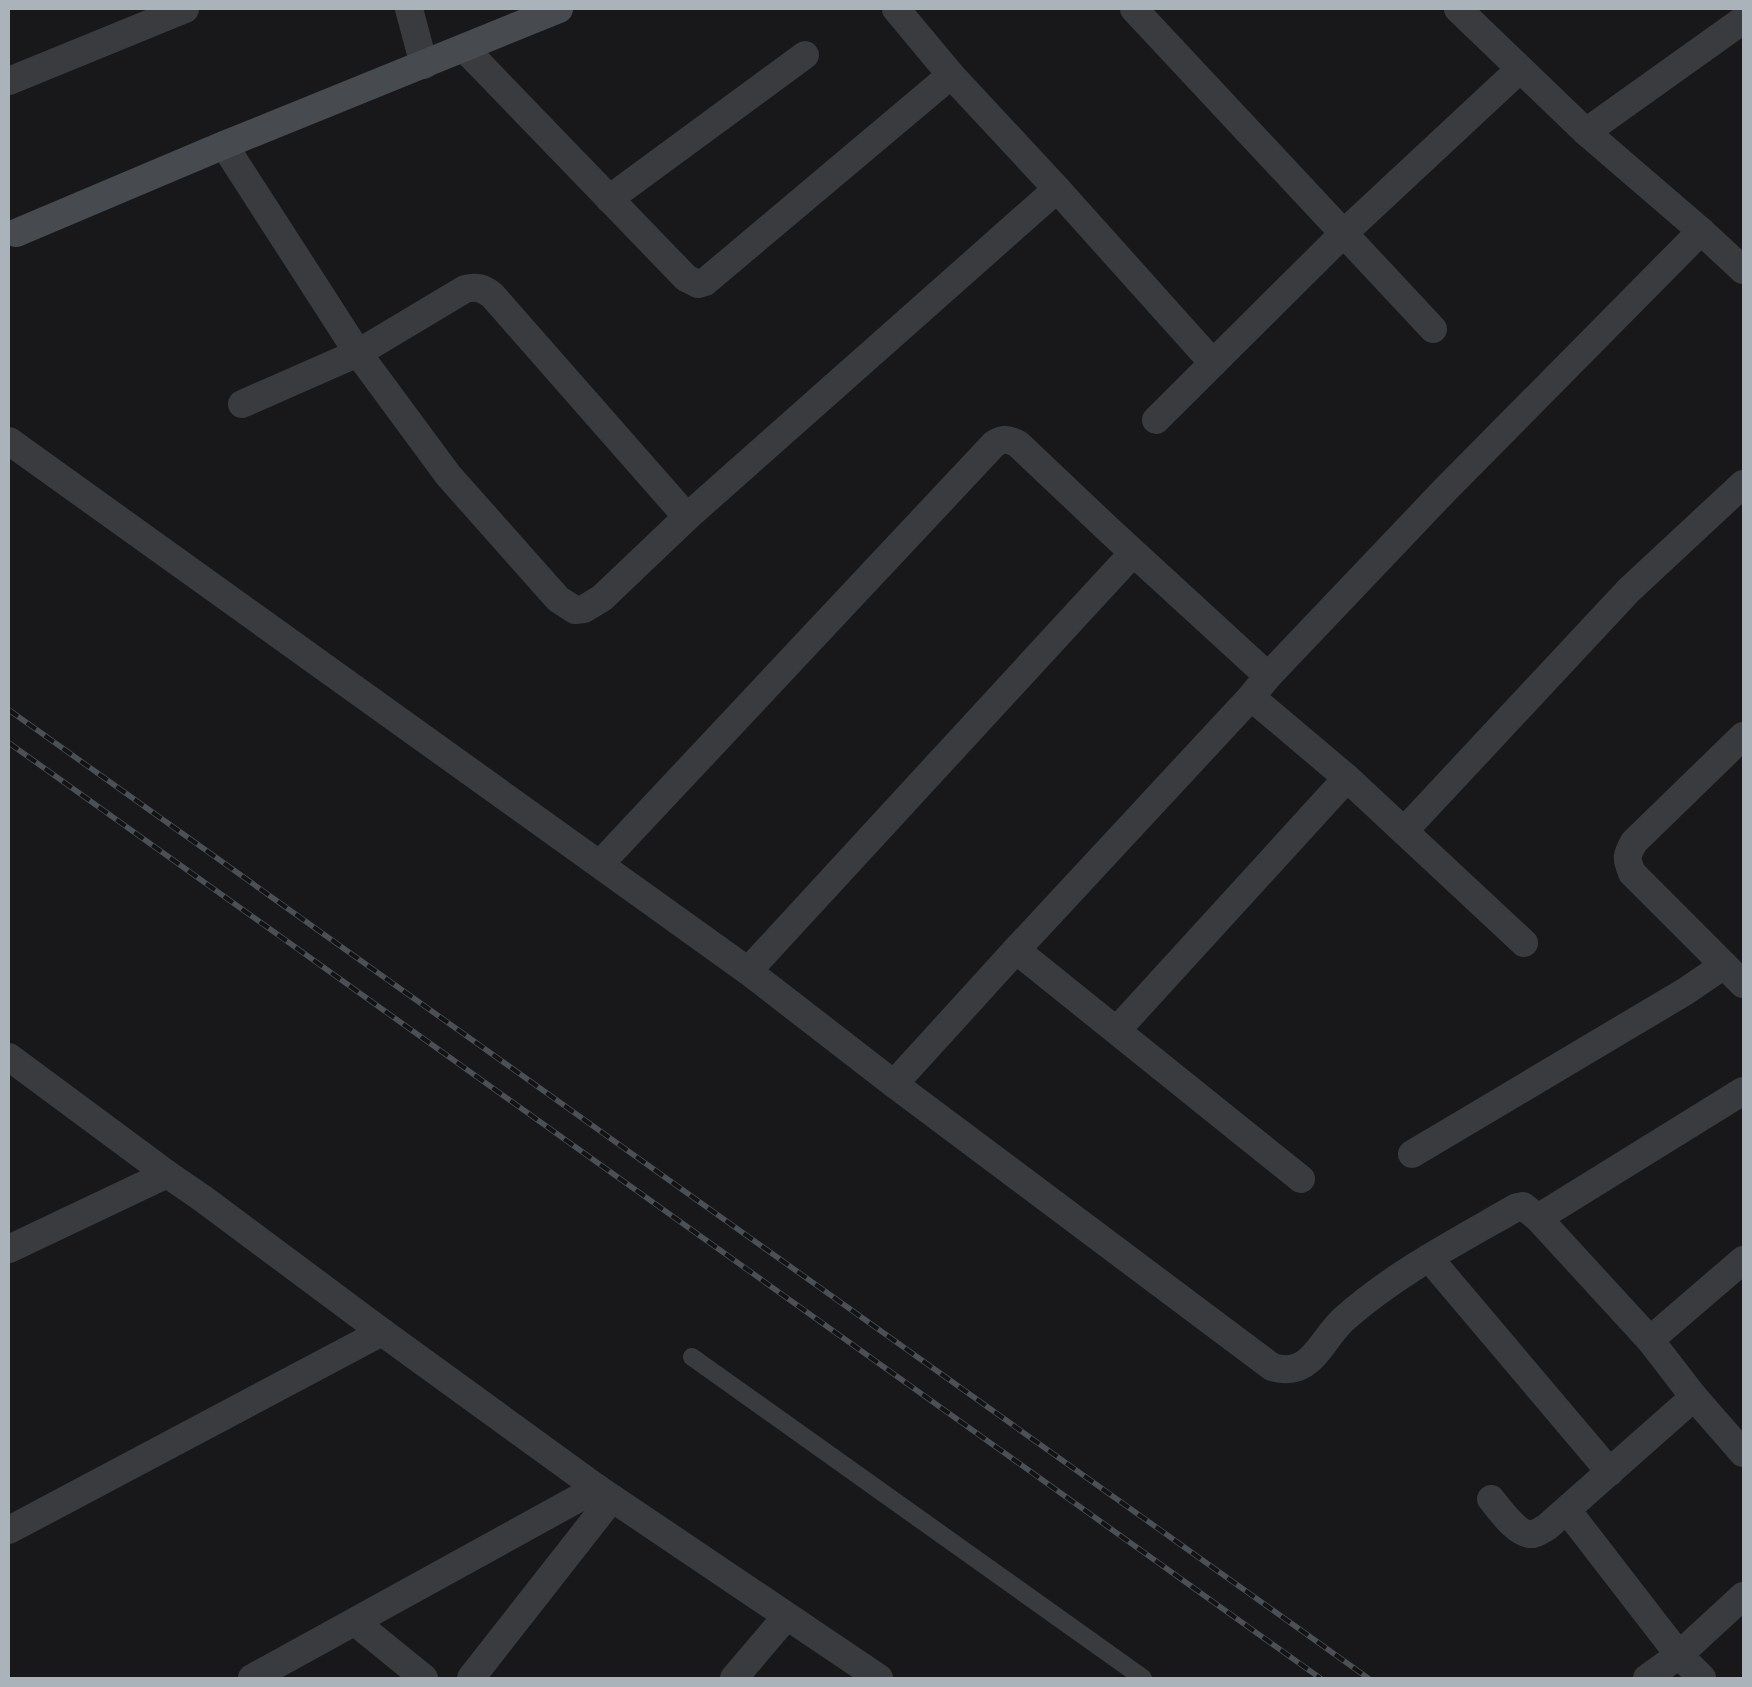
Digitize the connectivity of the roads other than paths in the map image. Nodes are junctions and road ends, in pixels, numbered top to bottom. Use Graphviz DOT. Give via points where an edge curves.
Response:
graph roads {
  1 [pos="185,9"];
  2 [pos="409,9"];
  3 [pos="559,9"];
  4 [pos="896,9"];
  5 [pos="1134,9"];
  6 [pos="1458,9"];
  7 [pos="1743,20"];
  8 [pos="464,48"];
  9 [pos="805,55"];
  10 [pos="424,65"];
  11 [pos="1520,69"];
  12 [pos="950,75"];
  13 [pos="9,81"];
  14 [pos="1586,132"];
  15 [pos="224,145"];
  16 [pos="1057,189"];
  17 [pos="609,199"];
  18 [pos="1701,231"];
  19 [pos="16,233"];
  20 [pos="1344,233"];
  21 [pos="1743,270"];
  22 [pos="1433,329"];
  23 [pos="358,353"];
  24 [pos="1213,363"];
  25 [pos="242,404"];
  26 [pos="1156,420"];
  27 [pos="9,441"];
  28 [pos="1743,484"];
  29 [pos="686,517"];
  30 [pos="1133,553"];
  31 [pos="1268,676"];
  32 [pos="1251,697"];
  33 [pos="1743,736"];
  34 [pos="1346,778"];
  35 [pos="1404,831"];
  36 [pos="600,864"];
  37 [pos="1524,943"];
  38 [pos="1016,950"];
  39 [pos="1724,965"];
  40 [pos="748,971"];
  41 [pos="1743,984"];
  42 [pos="1117,1030"];
  43 [pos="9,1057"];
  44 [pos="894,1084"];
  45 [pos="1743,1091"];
  46 [pos="1412,1154"];
  47 [pos="167,1174"];
  48 [pos="1301,1179"];
  49 [pos="1538,1218"];
  50 [pos="9,1249"];
  51 [pos="1429,1258"];
  52 [pos="1743,1260"];
  53 [pos="382,1332"];
  54 [pos="1650,1340"];
  55 [pos="692,1357"];
  56 [pos="1694,1397"];
  57 [pos="1738,1435"];
  58 [pos="1610,1472"];
  59 [pos="604,1493"];
  60 [pos="1491,1499"];
  61 [pos="1567,1510"];
  62 [pos="9,1530"];
  63 [pos="1743,1596"];
  64 [pos="786,1617"];
  65 [pos="354,1622"];
  66 [pos="1680,1656"];
  67 [pos="252,1678"];
  68 [pos="424,1678"];
  69 [pos="471,1678"];
  70 [pos="734,1678"];
  71 [pos="879,1678"];
  72 [pos="1143,1678"];
  73 [pos="1647,1678"];
  74 [pos="1702,1678"];
  1 -- 13 [label="street"];
  2 -- 10 [label="street"];
  3 -- 8 [label="street"];
  4 -- 12 [label="street"];
  5 -- 20 [label="street"];
  6 -- 11 [label="street"];
  7 -- 14 [label="street"];
  8 -- 10 [label="street"];
  8 -- 17 [label="street"];
  9 -- 17 [label="street"];
  10 -- 15 [label="street"];
  11 -- 14 [label="street"];
  11 -- 20 [label="street"];
  12 -- 16 [label="street"];
  12 -- 17 [label="street" via="705,282 698,284 686,278"];
  14 -- 18 [label="street"];
  15 -- 19 [label="street"];
  15 -- 23 [label="street"];
  16 -- 24 [label="street"];
  16 -- 29 [label="street"];
  18 -- 21 [label="street"];
  18 -- 31 [label="street" via="1443,492"];
  20 -- 22 [label="street"];
  20 -- 24 [label="street"];
  23 -- 25 [label="street"];
  23 -- 29 [label="street" via="465,289 485,290"];
  23 -- 29 [label="street" via="448,475 558,599 575,610 584,609 602,598"];
  24 -- 26 [label="street"];
  27 -- 36 [label="street"];
  28 -- 35 [label="street" via="1629,590"];
  30 -- 31 [label="street"];
  30 -- 36 [label="street" via="1018,444 1007,439 994,444"];
  30 -- 40 [label="street"];
  31 -- 32 [label="street"];
  32 -- 34 [label="street"];
  32 -- 38 [label="street"];
  33 -- 39 [label="street" via="1634,842 1627,860 1632,873"];
  34 -- 35 [label="street"];
  34 -- 42 [label="street"];
  35 -- 37 [label="street"];
  36 -- 40 [label="street"];
  38 -- 42 [label="street"];
  38 -- 44 [label="street"];
  39 -- 41 [label="street"];
  39 -- 46 [label="street" via="1686,991"];
  40 -- 44 [label="street"];
  42 -- 48 [label="street"];
  43 -- 47 [label="street"];
  44 -- 51 [label="street" via="1272,1367 1289,1370 1309,1361 1340,1322 1362,1303"];
  45 -- 49 [label="street"];
  47 -- 50 [label="street"];
  47 -- 53 [label="street"];
  49 -- 51 [label="street" via="1528,1208 1517,1207"];
  49 -- 54 [label="street"];
  51 -- 58 [label="street"];
  52 -- 54 [label="street"];
  53 -- 59 [label="street"];
  53 -- 62 [label="street"];
  54 -- 56 [label="street"];
  55 -- 72 [label="lane"];
  56 -- 57 [label="street"];
  56 -- 58 [label="street"];
  58 -- 61 [label="street"];
  59 -- 64 [label="street"];
  59 -- 65 [label="street"];
  59 -- 69 [label="street"];
  60 -- 61 [label="street" via="1515,1526 1531,1534 1547,1527"];
  61 -- 66 [label="street"];
  63 -- 66 [label="street"];
  64 -- 70 [label="street"];
  64 -- 71 [label="street"];
  65 -- 67 [label="street"];
  65 -- 68 [label="street"];
  66 -- 73 [label="street"];
  66 -- 74 [label="street"];
}
